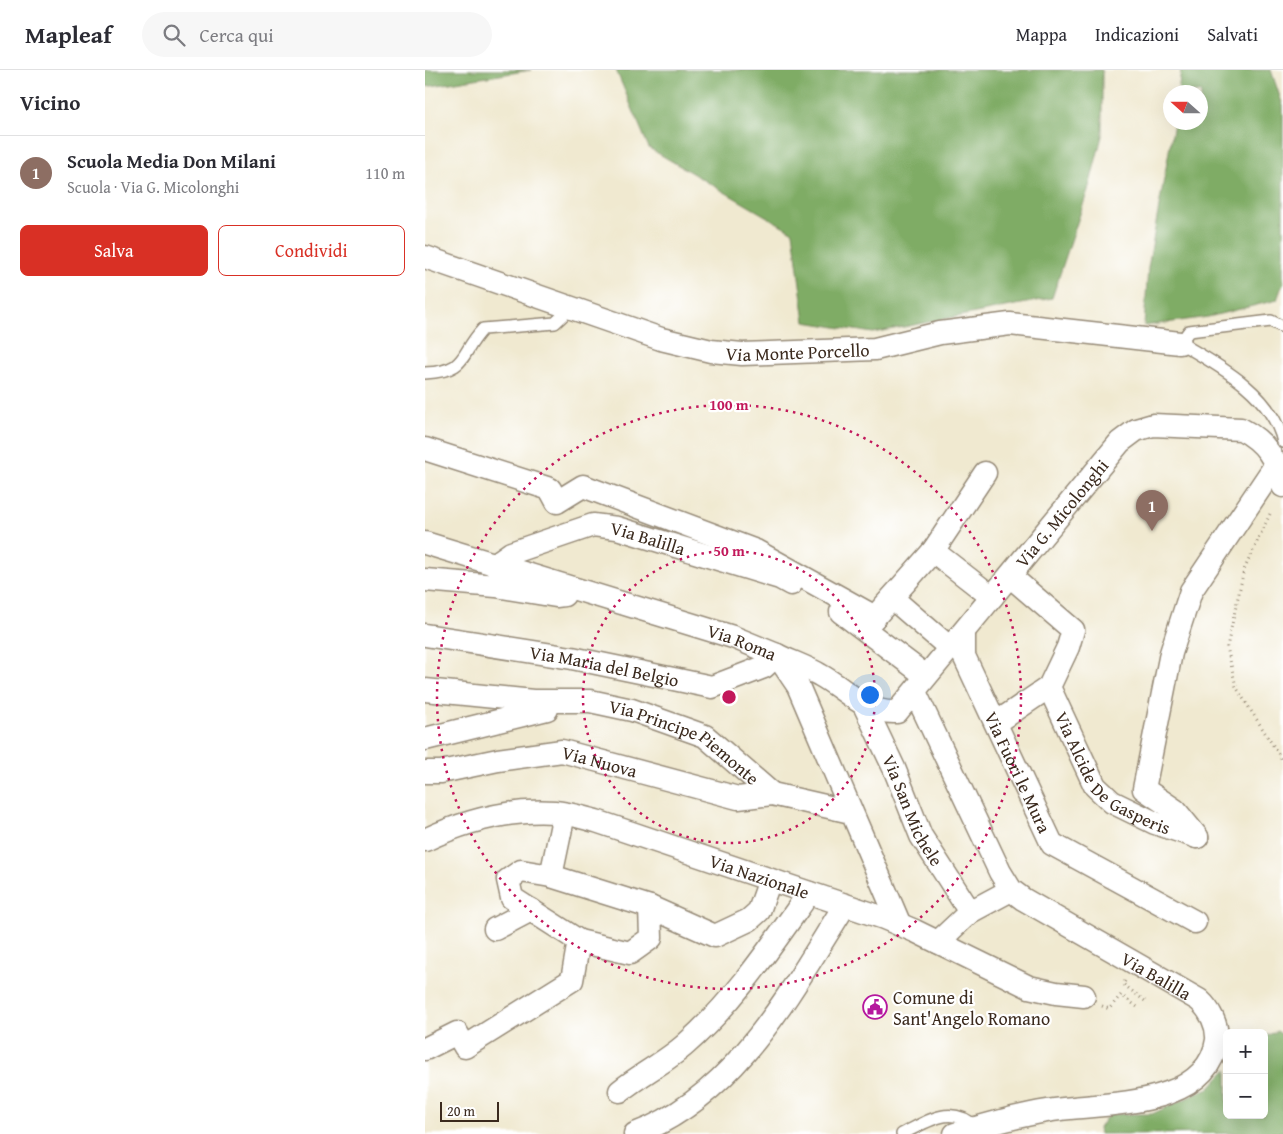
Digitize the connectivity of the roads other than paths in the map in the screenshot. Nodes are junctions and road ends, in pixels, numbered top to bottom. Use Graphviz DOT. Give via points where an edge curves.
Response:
graph roads {
  1 [pos="425,257"];
  2 [pos="572,307"];
  3 [pos="1283,327"];
  4 [pos="1180,343"];
  5 [pos="425,373"];
  6 [pos="425,449"];
  7 [pos="1281,452"];
  8 [pos="985,473"];
  9 [pos="1283,486"];
  10 [pos="425,542"];
  11 [pos="933,551"];
  12 [pos="494,565"];
  13 [pos="1010,576"];
  14 [pos="425,580"];
  15 [pos="587,591"];
  16 [pos="992,597"];
  17 [pos="892,598"];
  18 [pos="869,623"];
  19 [pos="425,635"];
  20 [pos="957,640"];
  21 [pos="777,656"];
  22 [pos="920,684"];
  23 [pos="1049,687"];
  24 [pos="425,690"];
  25 [pos="590,701"];
  26 [pos="864,705"];
  27 [pos="996,722"];
  28 [pos="425,739"];
  29 [pos="425,772"];
  30 [pos="772,794"];
  31 [pos="851,812"];
  32 [pos="564,814"];
  33 [pos="425,840"];
  34 [pos="551,876"];
  35 [pos="770,880"];
  36 [pos="1011,890"];
  37 [pos="809,893"];
  38 [pos="845,905"];
  39 [pos="650,907"];
  40 [pos="531,910"];
  41 [pos="970,912"];
  42 [pos="1195,922"];
  43 [pos="900,924"];
  44 [pos="495,929"];
  45 [pos="579,941"];
  46 [pos="938,942"];
  47 [pos="1084,996"];
  48 [pos="425,1049"];
  49 [pos="620,1091"];
  50 [pos="977,1128"];
  51 [pos="635,1134"];
  52 [pos="901,1134"];
  53 [pos="955,1134"];
  1 -- 2 [label="street, Via Monte Porcello"];
  2 -- 4 [label="street, Via Monte Porcello" via="661,339 711,351 742,354 875,349 940,333 1010,324"];
  2 -- 5 [label="lane" via="555,323 483,329 462,362 441,373"];
  3 -- 4 [label="lane" via="1271,321 1189,331"];
  4 -- 7 [label="lane" via="1224,368 1253,394 1279,426"];
  6 -- 18 [label="street" via="550,489 557,502 583,486 756,551"];
  7 -- 9 [label="street, Via G. Micolonghi"];
  7 -- 13 [label="street, Via G. Micolonghi" via="1241,429 1153,425 1136,430 1120,442"];
  7 -- 23 [label="street, Via Alcide De Gasperis" via="1191,591 1171,653 1144,789 1175,810 1197,837 1138,815 1112,802 1095,786"];
  8 -- 11 [label="street"];
  10 -- 12 [label="street, Via Roma"];
  11 -- 16 [label="street"];
  11 -- 17 [label="street"];
  12 -- 15 [label="street, Via Roma"];
  12 -- 18 [label="street, Via Balilla" via="511,553 593,525 617,528 780,578"];
  13 -- 16 [label="street, Via G. Micolonghi"];
  13 -- 23 [label="street" via="1073,630"];
  14 -- 15 [label="street" via="496,586 556,596"];
  15 -- 21 [label="street, Via Roma" via="733,637"];
  16 -- 20 [label="street, Via G. Micolonghi"];
  17 -- 18 [label="street"];
  17 -- 20 [label="street"];
  18 -- 22 [label="street, Via Balilla"];
  19 -- 21 [label="street, Via Maria del Belgio" via="572,658 712,687 764,667"];
  20 -- 22 [label="street, Via G. Micolonghi"];
  20 -- 27 [label="street, Via Fuori le Mura"];
  21 -- 26 [label="street" via="820,675"];
  21 -- 31 [label="street, Via Roma" via="798,686"];
  22 -- 26 [label="street, Via G. Micolonghi" via="897,712 885,713"];
  22 -- 36 [label="street, Via Balilla" via="1000,872"];
  23 -- 27 [label="street"];
  24 -- 25 [label="street" via="533,701"];
  25 -- 28 [label="street" via="525,713"];
  25 -- 30 [label="street, Via Principe Piemonte" via="632,710 705,736"];
  26 -- 41 [label="street, Via San Michele" via="921,836"];
  27 -- 42 [label="street, Via Fuori le Mura" via="1052,844"];
  29 -- 30 [label="street, Via Nuova" via="441,772 562,750 738,798"];
  30 -- 31 [label="street"];
  31 -- 43 [label="street, Via Roma"];
  32 -- 33 [label="street, Via Nazionale" via="514,813 482,819"];
  32 -- 34 [label="street"];
  32 -- 35 [label="street, Via Nazionale" via="596,821"];
  34 -- 39 [label="street"];
  34 -- 40 [label="street" via="521,871 508,880 513,898"];
  35 -- 37 [label="street, Via Nazionale"];
  35 -- 39 [label="street" via="759,912 715,936"];
  36 -- 41 [label="street"];
  36 -- 50 [label="street, Via Balilla" via="1199,1000 1214,1021 1217,1039 1212,1057 1197,1078 1163,1095 1048,1111"];
  37 -- 38 [label="street, Via Nazionale"];
  37 -- 49 [label="street" via="733,995 704,1028 676,1053"];
  38 -- 43 [label="street, Via Nazionale"];
  38 -- 51 [label="street" via="784,1000 729,1071 693,1105"];
  39 -- 45 [label="street" via="651,938 630,953"];
  40 -- 44 [label="street"];
  40 -- 45 [label="street"];
  41 -- 46 [label="street"];
  43 -- 46 [label="street, Via Nazionale"];
  45 -- 48 [label="street" via="572,980 465,1047 457,1034"];
  46 -- 47 [label="street, Via Nazionale" via="1029,987 1056,994"];
  50 -- 52 [label="lane" via="963,1116 954,1114 938,1117"];
  50 -- 53 [label="street, Via Balilla"];
}
